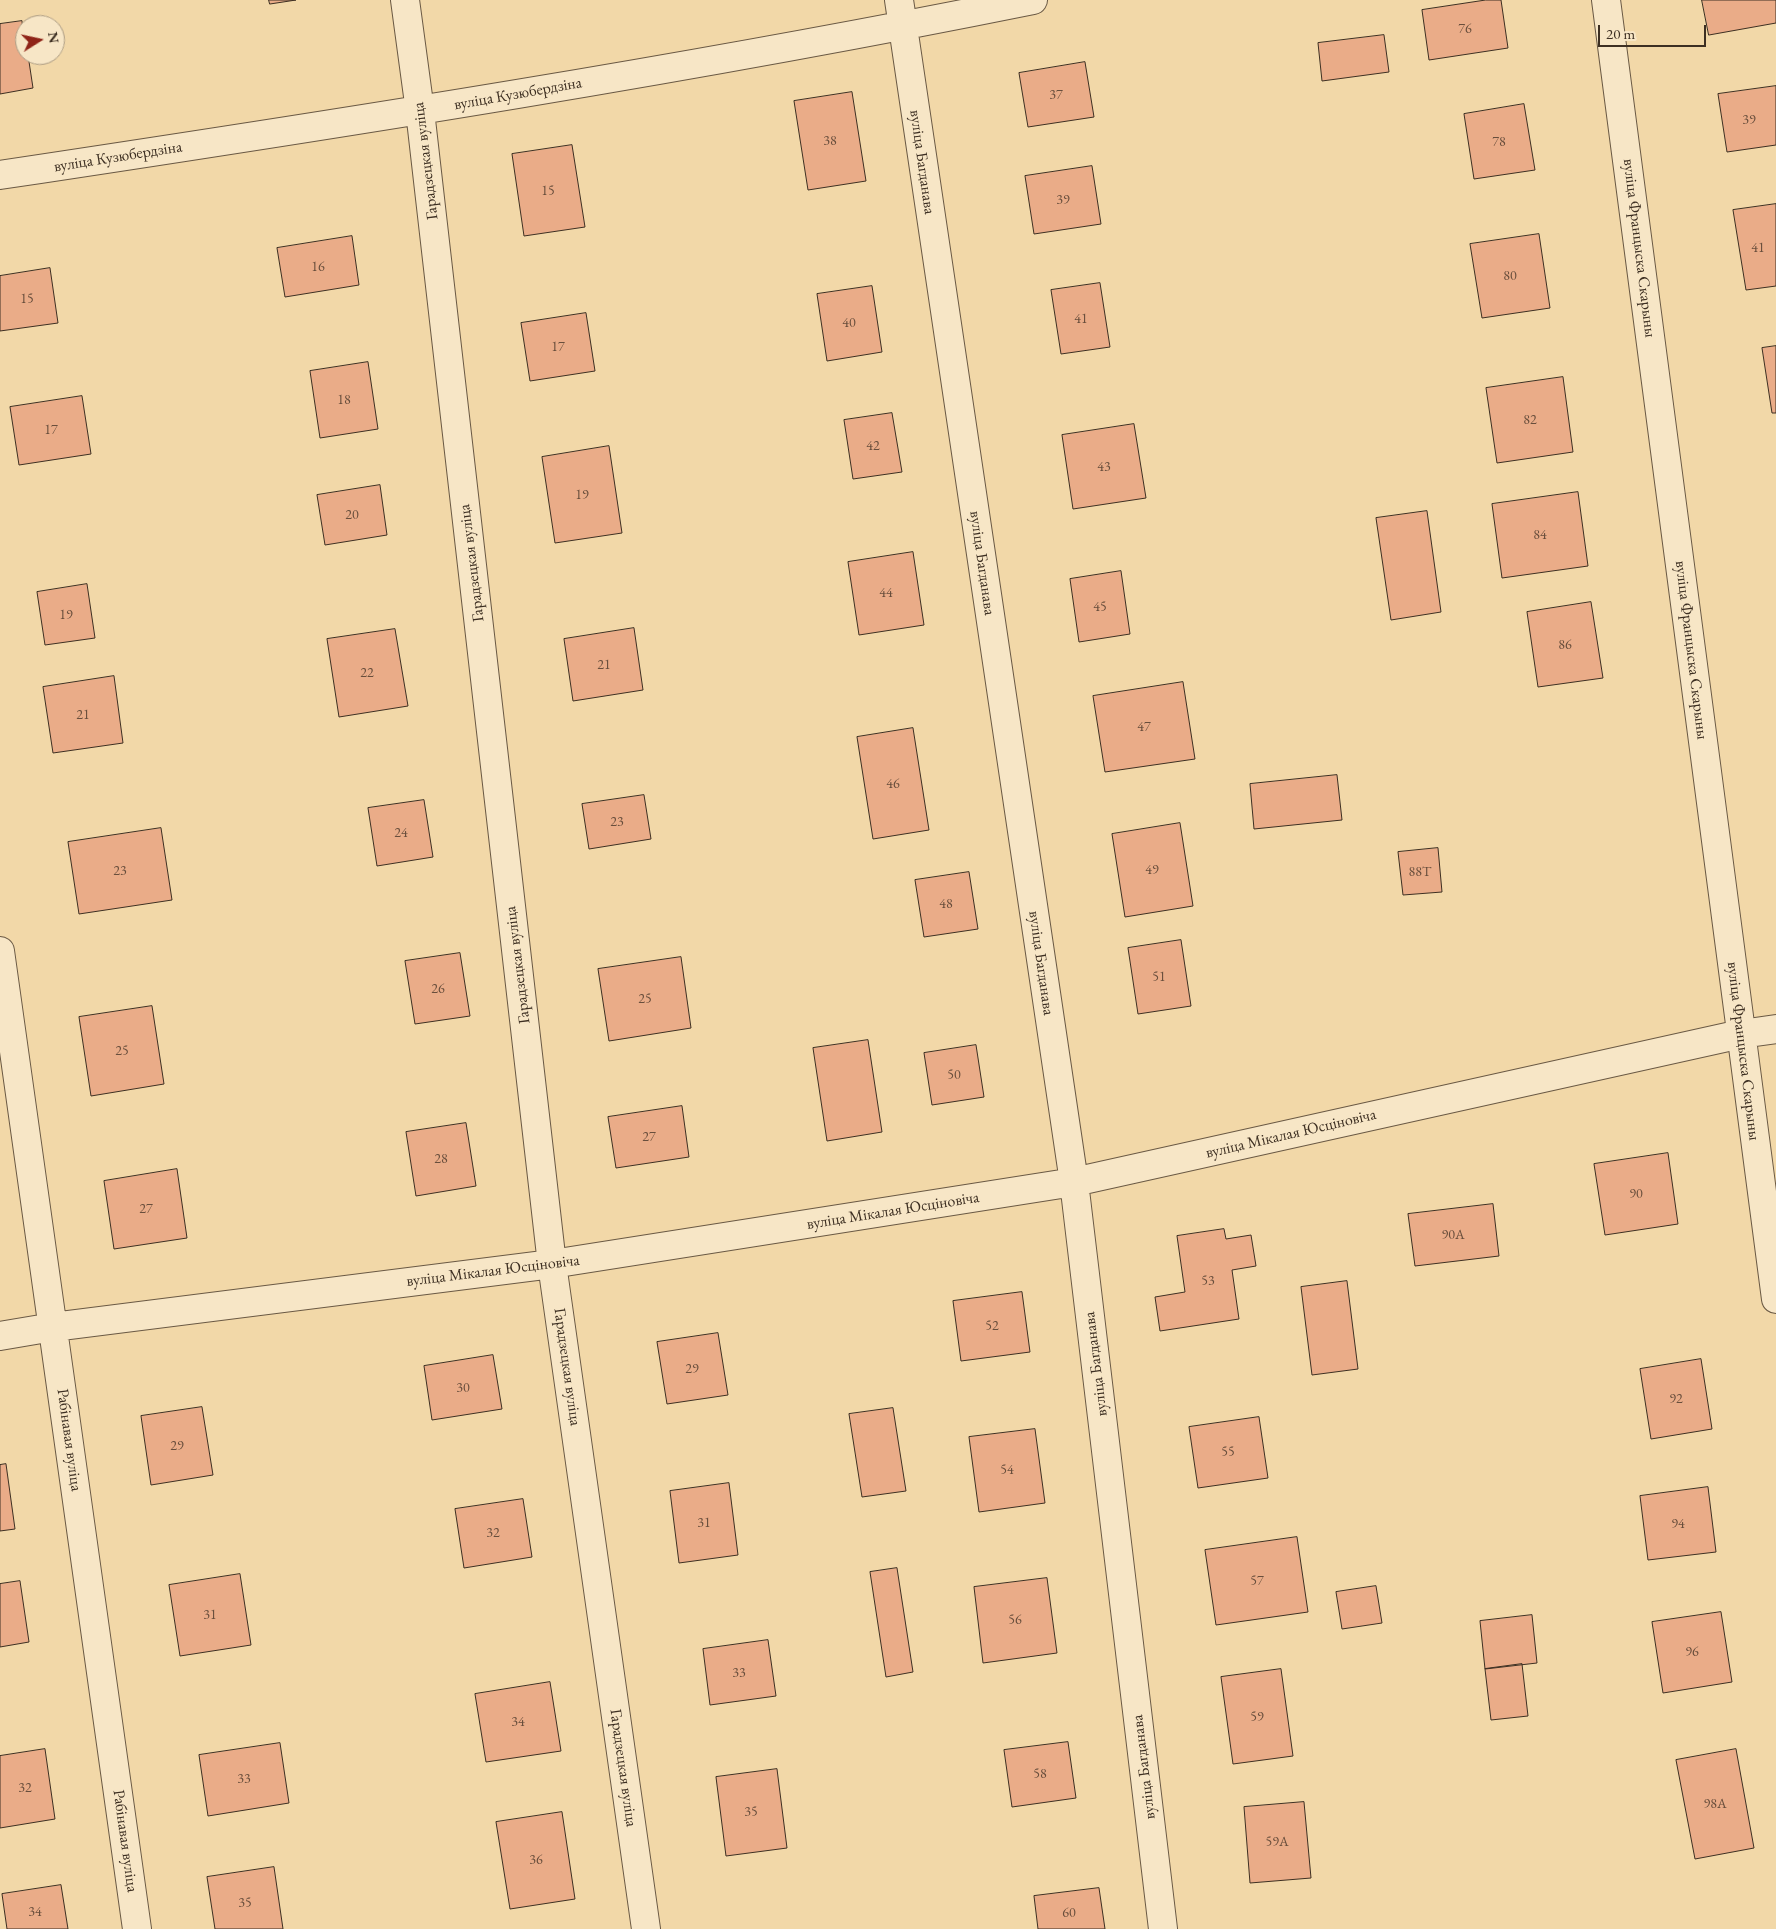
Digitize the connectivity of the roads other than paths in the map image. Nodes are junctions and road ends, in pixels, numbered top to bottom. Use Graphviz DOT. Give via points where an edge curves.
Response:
graph roads {
  1 [pos="405,0"];
  2 [pos="898,0"];
  3 [pos="1033,0"];
  4 [pos="1606,0"];
  5 [pos="902,26"];
  6 [pos="420,111"];
  7 [pos="0,175"];
  8 [pos="0,951"];
  9 [pos="1776,1029"];
  10 [pos="1741,1034"];
  11 [pos="1074,1182"];
  12 [pos="552,1264"];
  13 [pos="1776,1299"];
  14 [pos="54,1327"];
  15 [pos="0,1336"];
  16 [pos="137,1929"];
  17 [pos="646,1929"];
  18 [pos="1163,1929"];
  1 -- 6 [label="street, Гарадзецкая вуліца"];
  2 -- 5 [label="street, вуліца Багданава"];
  3 -- 5 [label="street, вуліца Кузюбердзіна"];
  4 -- 10 [label="street, вуліца Францыска Скарыны"];
  5 -- 6 [label="street, вуліца Кузюбердзіна"];
  5 -- 11 [label="street, вуліца Багданава"];
  6 -- 7 [label="street, вуліца Кузюбердзіна"];
  6 -- 12 [label="street, Гарадзецкая вуліца"];
  8 -- 14 [label="street, Рабінавая вуліца"];
  9 -- 10 [label="street, вуліца Мікалая Юсціновіча"];
  10 -- 11 [label="street, вуліца Мікалая Юсціновіча"];
  10 -- 13 [label="street, вуліца Францыска Скарыны"];
  11 -- 12 [label="street, вуліца Мікалая Юсціновіча"];
  11 -- 18 [label="street, вуліца Багданава"];
  12 -- 14 [label="street, вуліца Мікалая Юсціновіча"];
  12 -- 17 [label="street, Гарадзецкая вуліца"];
  14 -- 15 [label="street, вуліца Мікалая Юсціновіча"];
  14 -- 16 [label="street, Рабінавая вуліца"];
}
